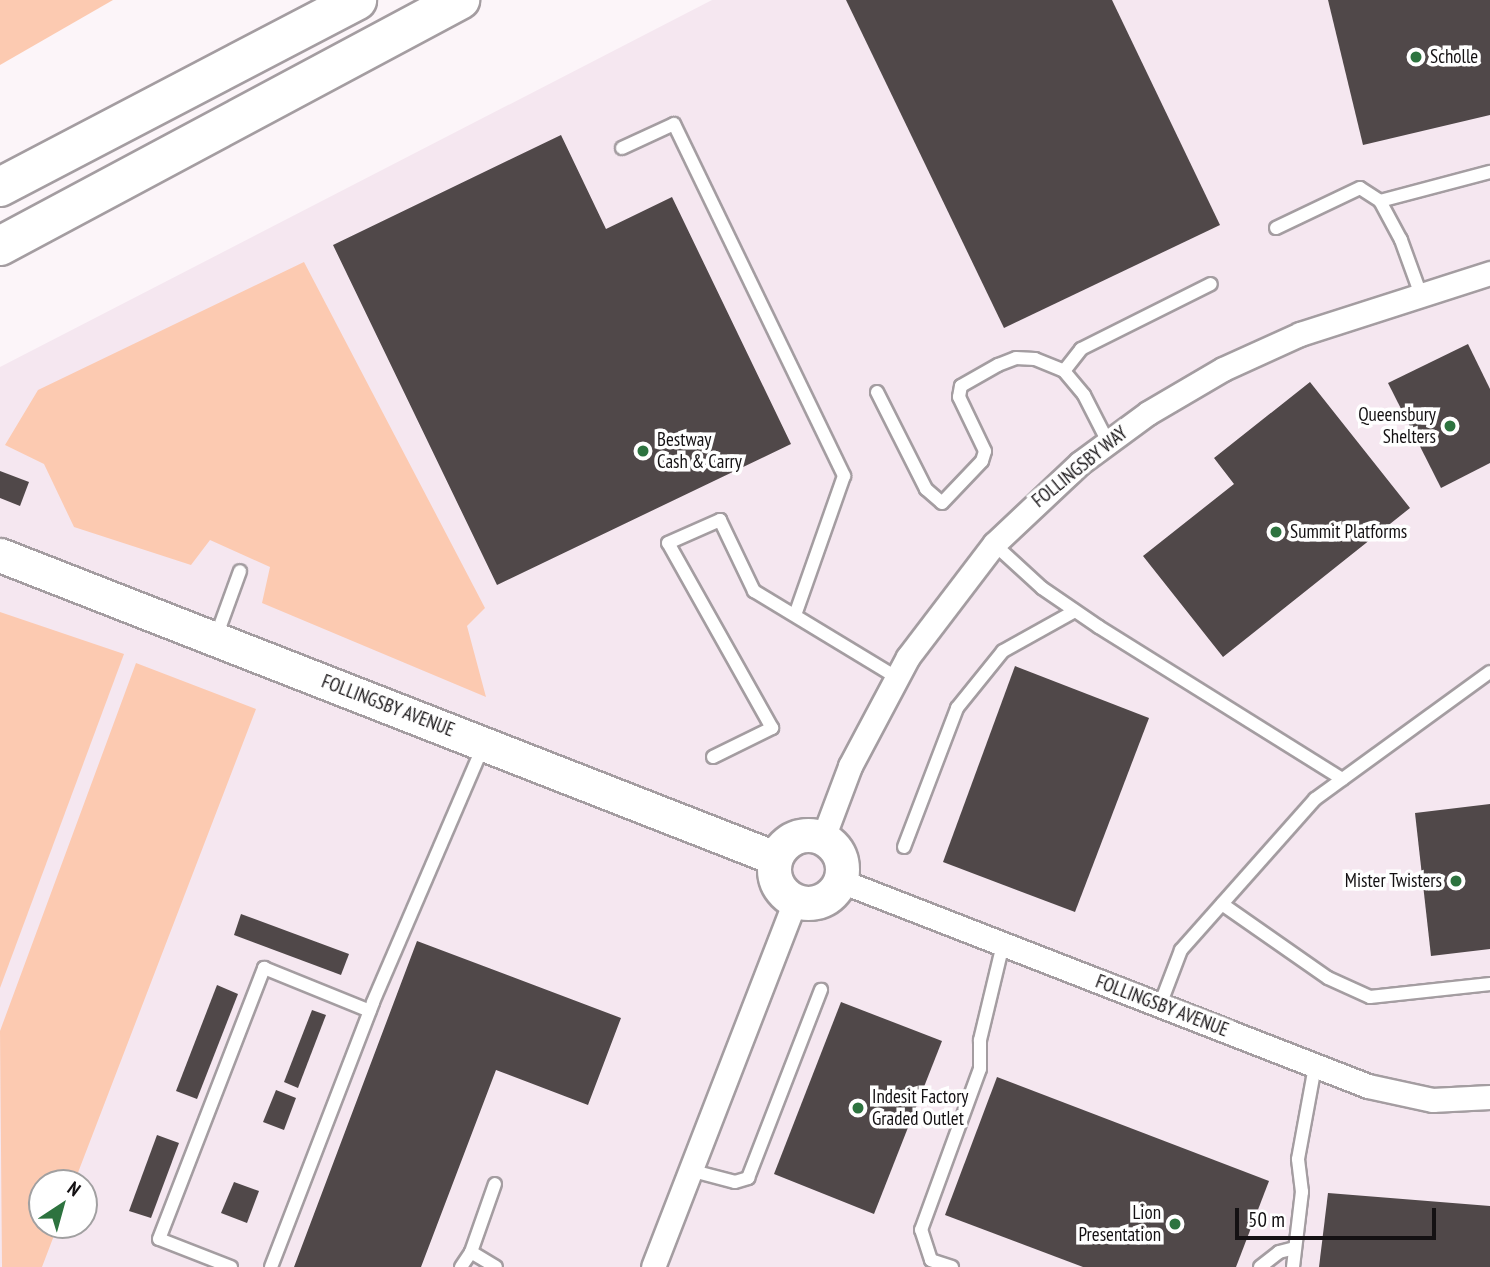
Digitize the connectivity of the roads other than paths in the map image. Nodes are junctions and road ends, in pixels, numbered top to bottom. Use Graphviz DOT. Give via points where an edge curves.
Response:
graph roads {
  1 [pos="357,0"];
  2 [pos="460,0"];
  3 [pos="622,148"];
  4 [pos="1490,172"];
  5 [pos="0,187"];
  6 [pos="1380,201"];
  7 [pos="1276,228"];
  8 [pos="0,246"];
  9 [pos="1490,273"];
  10 [pos="1211,284"];
  11 [pos="1421,295"];
  12 [pos="1064,371"];
  13 [pos="877,392"];
  14 [pos="1108,442"];
  15 [pos="994,544"];
  16 [pos="0,555"];
  17 [pos="240,571"];
  18 [pos="1075,611"];
  19 [pos="795,615"];
  20 [pos="215,638"];
  21 [pos="1490,672"];
  22 [pos="896,677"];
  23 [pos="484,743"];
  24 [pos="713,757"];
  25 [pos="1342,779"];
  26 [pos="823,838"];
  27 [pos="904,847"];
  28 [pos="775,858"];
  29 [pos="841,881"];
  30 [pos="795,901"];
  31 [pos="1222,904"];
  32 [pos="1003,944"];
  33 [pos="1490,984"];
  34 [pos="821,990"];
  35 [pos="1160,1005"];
  36 [pos="370,1011"];
  37 [pos="1315,1066"];
  38 [pos="1490,1097"];
  39 [pos="693,1171"];
  40 [pos="495,1184"];
  41 [pos="1295,1248"];
  42 [pos="471,1252"];
  43 [pos="231,1267"];
  44 [pos="271,1267"];
  45 [pos="461,1267"];
  46 [pos="496,1267"];
  47 [pos="653,1267"];
  48 [pos="952,1267"];
  49 [pos="1260,1267"];
  50 [pos="1293,1267"];
  1 -- 5 [label="highway"];
  2 -- 8 [label="highway"];
  3 -- 19 [label="lane" via="674,124 844,476"];
  4 -- 6 [label="lane"];
  6 -- 7 [label="lane" via="1360,188"];
  6 -- 11 [label="lane" via="1401,240"];
  9 -- 11 [label="street, FOLLINGSBY WAY"];
  10 -- 12 [label="lane" via="1081,349"];
  11 -- 14 [label="street, FOLLINGSBY WAY" via="1300,334 1223,369"];
  12 -- 13 [label="lane" via="1035,359 1016,358 961,386 959,397 985,451 982,461 942,503 926,489"];
  12 -- 14 [label="lane" via="1084,395"];
  14 -- 15 [label="street, FOLLINGSBY WAY"];
  15 -- 18 [label="lane"];
  15 -- 22 [label="street, FOLLINGSBY WAY" via="949,598"];
  16 -- 20 [label="street, FOLLINGSBY AVENUE"];
  17 -- 20 [label="lane"];
  18 -- 25 [label="lane"];
  18 -- 27 [label="lane" via="1003,651 957,708"];
  19 -- 22 [label="lane"];
  19 -- 24 [label="lane" via="754,591 720,520 668,543 772,728"];
  20 -- 23 [label="street, FOLLINGSBY AVENUE"];
  21 -- 25 [label="lane"];
  22 -- 26 [label="street, FOLLINGSBY WAY" via="850,766"];
  23 -- 28 [label="street, FOLLINGSBY AVENUE"];
  23 -- 36 [label="lane"];
  25 -- 31 [label="lane" via="1315,799"];
  26 -- 28 [label="street" via="806,834 793,838"];
  26 -- 29 [label="street" via="839,854"];
  28 -- 30 [label="street" via="777,884"];
  29 -- 30 [label="street" via="824,900"];
  29 -- 32 [label="street, FOLLINGSBY AVENUE"];
  30 -- 39 [label="street"];
  31 -- 33 [label="lane" via="1328,978 1370,997"];
  31 -- 35 [label="lane" via="1181,950"];
  32 -- 35 [label="street, FOLLINGSBY AVENUE"];
  32 -- 48 [label="lane" via="980,1040 980,1069 921,1230 931,1260"];
  34 -- 39 [label="lane" via="748,1178 735,1182"];
  35 -- 37 [label="street, FOLLINGSBY AVENUE"];
  36 -- 43 [label="lane" via="264,968 159,1239"];
  36 -- 44 [label="lane"];
  37 -- 38 [label="street, FOLLINGSBY AVENUE" via="1368,1086 1432,1100"];
  37 -- 41 [label="lane" via="1298,1159 1302,1192"];
  39 -- 47 [label="street"];
  40 -- 42 [label="lane"];
  41 -- 49 [label="lane" via="1279,1252"];
  41 -- 50 [label="lane"];
  42 -- 45 [label="lane"];
  42 -- 46 [label="lane"];
}
